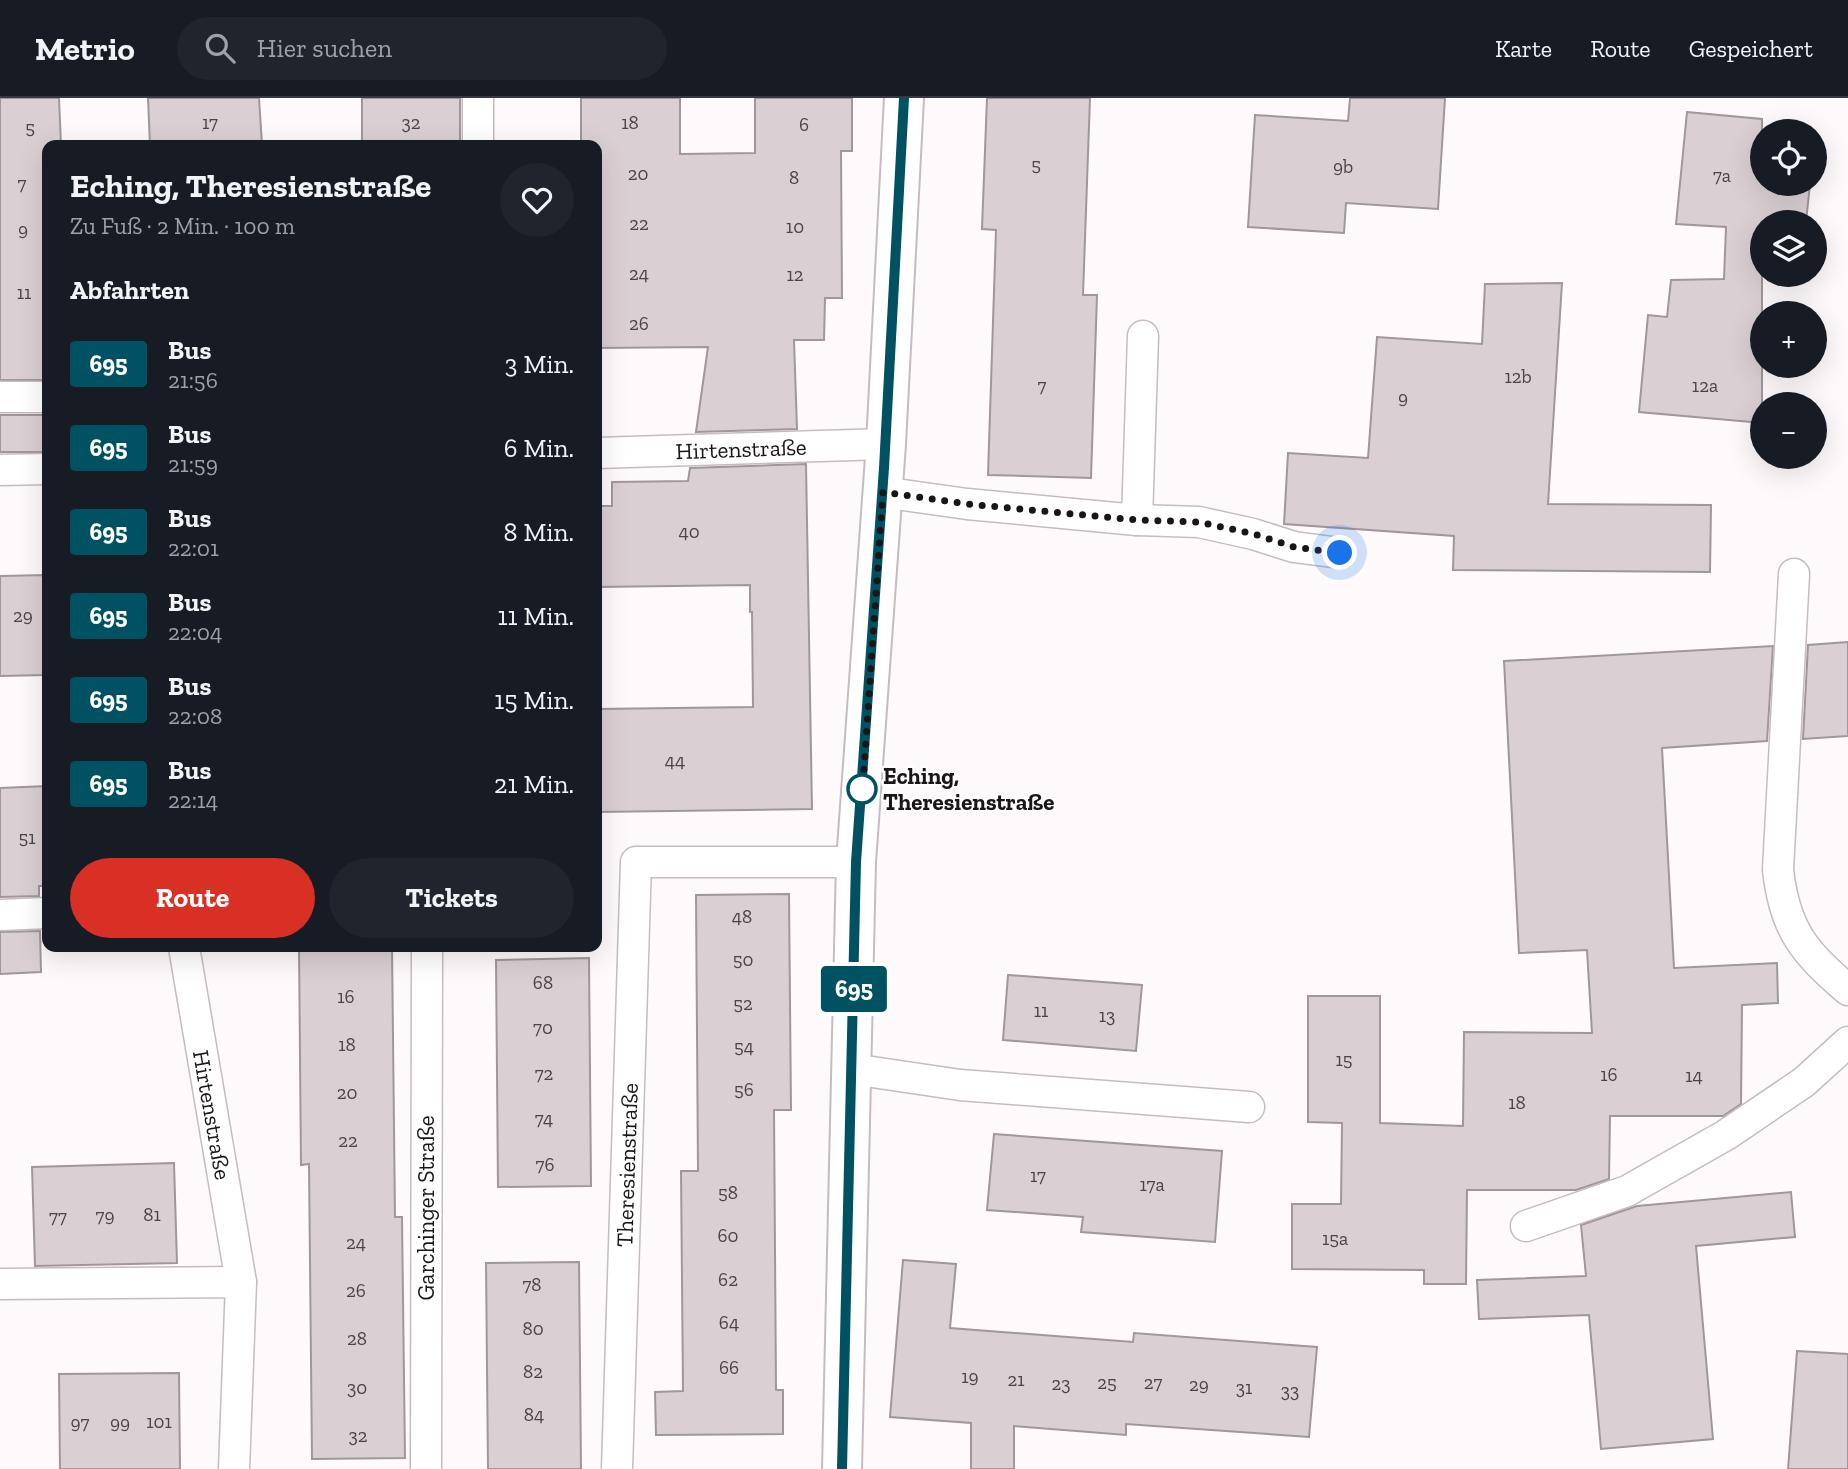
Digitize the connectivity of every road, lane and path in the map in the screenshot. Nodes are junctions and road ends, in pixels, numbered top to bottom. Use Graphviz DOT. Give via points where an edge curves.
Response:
graph roads {
  1 [pos="478,98"];
  2 [pos="904,98"];
  3 [pos="478,140"];
  4 [pos="1143,337"];
  5 [pos="0,397"];
  6 [pos="42,397"];
  7 [pos="886,444"];
  8 [pos="602,453"];
  9 [pos="42,469"];
  10 [pos="0,470"];
  11 [pos="883,492"];
  12 [pos="1137,520"];
  13 [pos="1340,553"];
  14 [pos="1794,574"];
  15 [pos="856,862"];
  16 [pos="42,913"];
  17 [pos="0,915"];
  18 [pos="185,952"];
  19 [pos="427,952"];
  20 [pos="1848,990"];
  21 [pos="1848,1042"];
  22 [pos="852,1069"];
  23 [pos="1249,1107"];
  24 [pos="1526,1226"];
  25 [pos="240,1282"];
  26 [pos="0,1284"];
  27 [pos="234,1469"];
  28 [pos="426,1469"];
  29 [pos="617,1469"];
  30 [pos="842,1469"];
  1 -- 3 [label="lane"];
  2 -- 7 [label="street"];
  4 -- 12 [label="lane"];
  5 -- 6 [label="lane"];
  7 -- 8 [label="lane, Hirtenstraße"];
  7 -- 11 [label="street"];
  9 -- 10 [label="lane"];
  11 -- 12 [label="lane"];
  11 -- 15 [label="street"];
  12 -- 13 [label="lane" via="1199,522 1294,547"];
  14 -- 20 [label="lane" via="1778,870 1782,901 1799,939"];
  15 -- 22 [label="street"];
  15 -- 29 [label="lane, Theresienstraße" via="636,862"];
  16 -- 17 [label="lane"];
  18 -- 25 [label="lane, Hirtenstraße"];
  19 -- 28 [label="lane, Garchinger Straße"];
  21 -- 24 [label="lane" via="1804,1083 1726,1135 1627,1191"];
  22 -- 23 [label="lane" via="960,1085"];
  22 -- 30 [label="street"];
  25 -- 26 [label="lane"];
  25 -- 27 [label="lane, Hirtenstraße"];
}
